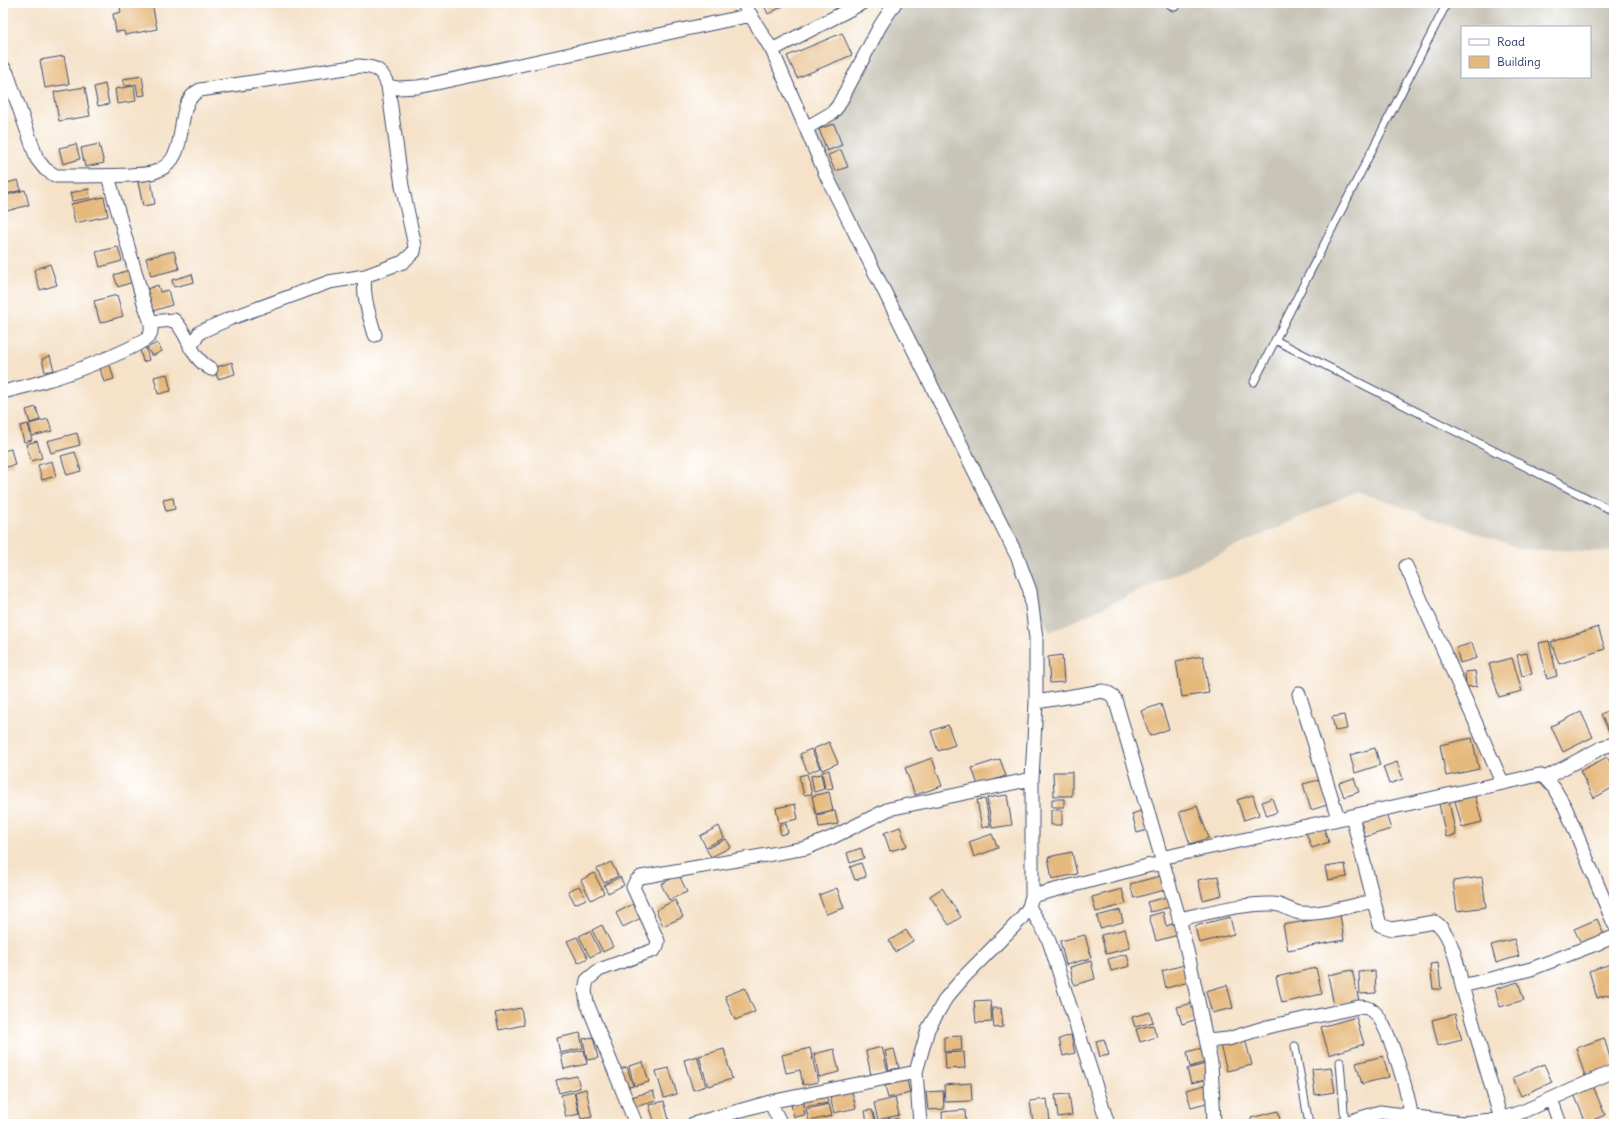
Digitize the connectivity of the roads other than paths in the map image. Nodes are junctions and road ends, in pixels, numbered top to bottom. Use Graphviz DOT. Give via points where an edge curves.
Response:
graph roads {
  1 [pos="743,3"];
  2 [pos="862,3"];
  3 [pos="895,3"];
  4 [pos="1447,3"];
  5 [pos="751,14"];
  6 [pos="772,50"];
  7 [pos="3,67"];
  8 [pos="388,86"];
  9 [pos="806,128"];
  10 [pos="108,176"];
  11 [pos="365,276"];
  12 [pos="151,322"];
  13 [pos="375,335"];
  14 [pos="1275,340"];
  15 [pos="190,347"];
  16 [pos="210,369"];
  17 [pos="1254,382"];
  18 [pos="3,392"];
  19 [pos="1609,509"];
  20 [pos="1406,566"];
  21 [pos="1299,694"];
  22 [pos="1036,702"];
  23 [pos="1614,744"];
  24 [pos="1545,778"];
  25 [pos="1032,779"];
  26 [pos="1502,782"];
  27 [pos="1352,816"];
  28 [pos="1338,818"];
  29 [pos="1162,861"];
  30 [pos="1374,901"];
  31 [pos="1030,902"];
  32 [pos="1179,919"];
  33 [pos="1614,924"];
  34 [pos="1614,937"];
  35 [pos="1462,986"];
  36 [pos="1207,1041"];
  37 [pos="1295,1046"];
  38 [pos="1340,1062"];
  39 [pos="1614,1071"];
  40 [pos="916,1072"];
  41 [pos="1551,1099"];
  42 [pos="770,1102"];
  43 [pos="1411,1116"];
  44 [pos="1502,1119"];
  45 [pos="1214,1122"];
  46 [pos="1439,1122"];
  47 [pos="1343,1123"];
  48 [pos="636,1124"];
  49 [pos="693,1124"];
  50 [pos="781,1124"];
  51 [pos="920,1124"];
  52 [pos="1108,1124"];
  53 [pos="1309,1124"];
  54 [pos="1560,1124"];
  1 -- 5 [label="street"];
  2 -- 6 [label="street"];
  3 -- 9 [label="street" via="838,106 832,113"];
  4 -- 14 [label="lane"];
  5 -- 6 [label="street"];
  5 -- 8 [label="street" via="418,87"];
  6 -- 9 [label="street"];
  7 -- 10 [label="street" via="37,159 45,169 56,176"];
  8 -- 10 [label="street" via="384,75 376,68 359,66 200,90 188,101 177,152 171,162 155,172"];
  8 -- 11 [label="street" via="402,186 414,238 414,252 403,262"];
  9 -- 22 [label="street" via="827,177 1017,556 1030,591 1036,638"];
  10 -- 12 [label="street"];
  11 -- 13 [label="street" via="364,286"];
  11 -- 15 [label="street" via="329,282 223,322 200,332"];
  12 -- 15 [label="street" via="174,320 180,325"];
  12 -- 18 [label="street" via="147,339 135,346 49,380"];
  14 -- 17 [label="lane"];
  14 -- 19 [label="lane"];
  15 -- 16 [label="street" via="196,358"];
  20 -- 26 [label="street"];
  21 -- 28 [label="street"];
  22 -- 25 [label="street"];
  22 -- 29 [label="street" via="1103,691 1115,699"];
  23 -- 24 [label="street" via="1603,747"];
  24 -- 26 [label="street" via="1536,775"];
  24 -- 33 [label="street" via="1566,809"];
  25 -- 31 [label="street"];
  25 -- 48 [label="street" via="889,808 806,848 636,881 633,886 658,941 657,946 654,950 599,970 587,980 585,991 587,1003"];
  26 -- 27 [label="street"];
  27 -- 28 [label="street"];
  27 -- 30 [label="street"];
  28 -- 29 [label="street"];
  29 -- 31 [label="street"];
  29 -- 32 [label="street"];
  30 -- 32 [label="street" via="1302,913 1283,905 1264,904"];
  30 -- 35 [label="street" via="1378,922 1383,927 1435,922 1441,926 1458,964"];
  31 -- 40 [label="street" via="1021,920 946,998 928,1028"];
  31 -- 52 [label="street" via="1049,941"];
  32 -- 36 [label="street"];
  34 -- 35 [label="street" via="1531,969"];
  35 -- 44 [label="street"];
  36 -- 43 [label="street" via="1228,1039 1358,1007 1367,1007 1373,1010 1383,1023 1404,1084"];
  36 -- 45 [label="street" via="1212,1063"];
  37 -- 53 [label="lane"];
  38 -- 47 [label="lane"];
  39 -- 41 [label="street"];
  40 -- 42 [label="street"];
  40 -- 51 [label="street"];
  41 -- 44 [label="street"];
  41 -- 54 [label="street"];
  42 -- 49 [label="street"];
  42 -- 50 [label="street"];
  43 -- 46 [label="street"];
  43 -- 47 [label="street" via="1380,1112"];
  44 -- 46 [label="street" via="1462,1123"];
}
